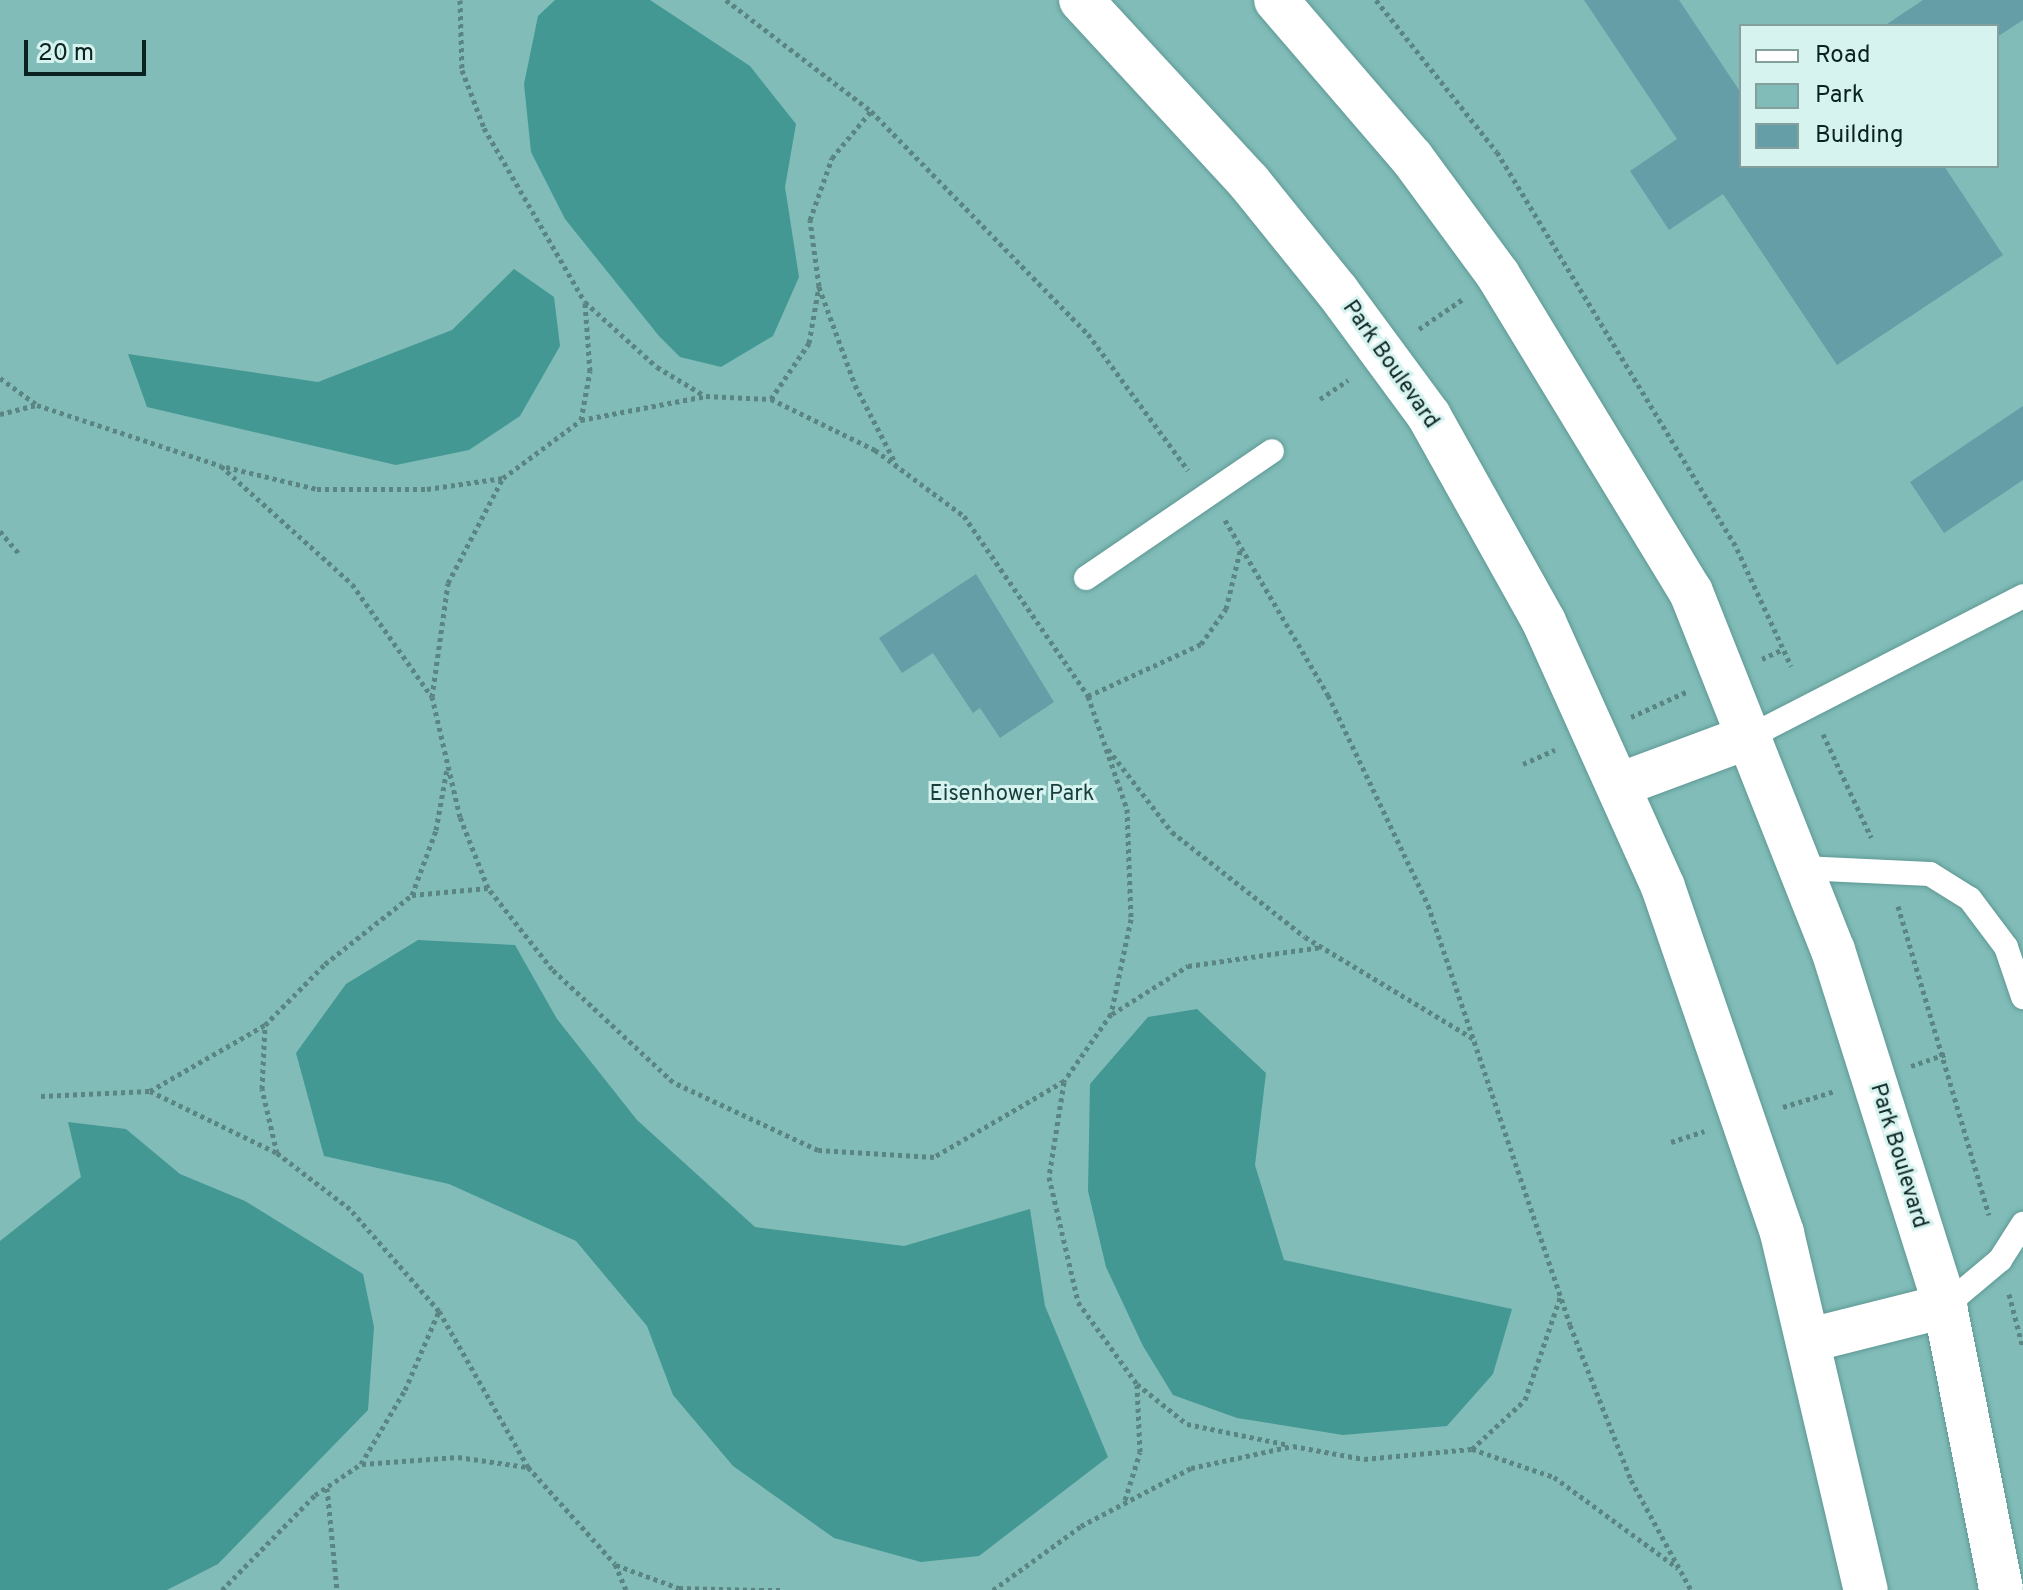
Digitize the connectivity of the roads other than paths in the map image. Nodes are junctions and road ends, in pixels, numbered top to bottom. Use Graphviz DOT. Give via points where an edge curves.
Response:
graph roads {
  1 [pos="1081,0"];
  2 [pos="1276,0"];
  3 [pos="1272,451"];
  4 [pos="1086,578"];
  5 [pos="2023,596"];
  6 [pos="1751,736"];
  7 [pos="1622,784"];
  8 [pos="1802,868"];
  9 [pos="2023,997"];
  10 [pos="2023,1224"];
  11 [pos="1945,1306"];
  12 [pos="1810,1340"];
  13 [pos="1866,1590"];
  14 [pos="2001,1590"];
  1 -- 7 [label="street, Park Boulevard" via="1249,182 1429,416 1544,622"];
  2 -- 6 [label="street, Park Boulevard" via="1412,158 1504,283 1691,592"];
  3 -- 4 [label="lane"];
  5 -- 6 [label="lane"];
  6 -- 7 [label="street"];
  6 -- 8 [label="street, Park Boulevard"];
  7 -- 12 [label="street, Park Boulevard" via="1743,1118"];
  8 -- 9 [label="lane" via="1885,867 1930,874 1970,899 2006,947"];
  8 -- 11 [label="street, Park Boulevard"];
  10 -- 11 [label="lane" via="2000,1260"];
  11 -- 12 [label="street"];
  11 -- 14 [label="street, Park Boulevard"];
  12 -- 13 [label="street, Park Boulevard"];
}
